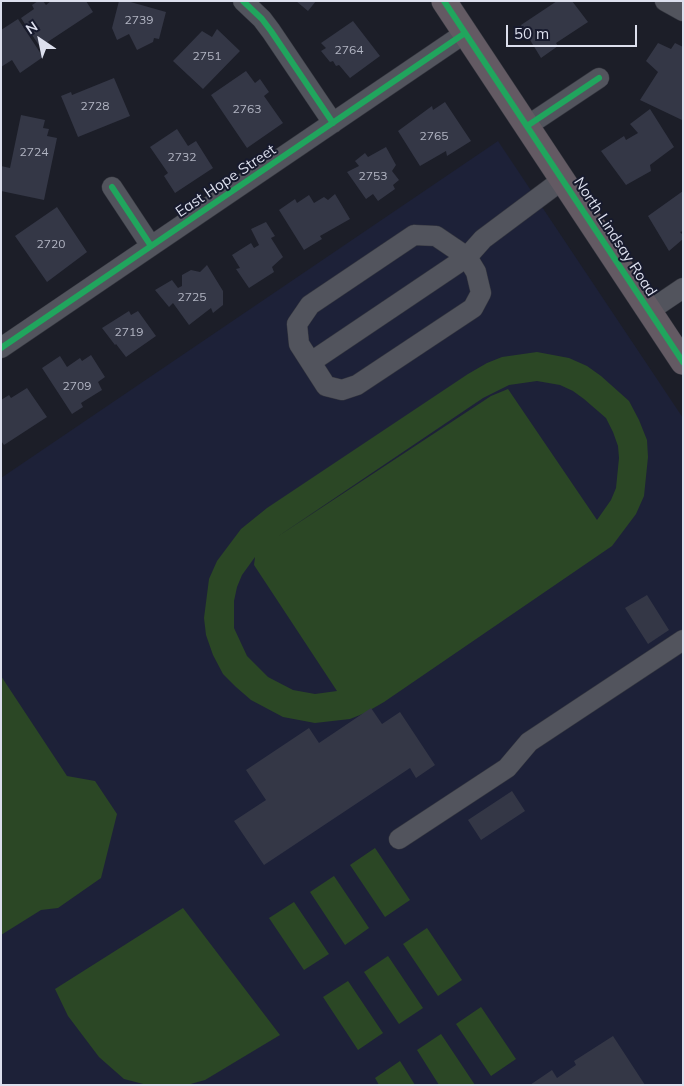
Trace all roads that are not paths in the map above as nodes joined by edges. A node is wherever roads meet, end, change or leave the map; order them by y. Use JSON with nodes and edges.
{"nodes":[{"id":1,"x":243,"y":1,"type":"edge"},
{"id":2,"x":444,"y":1,"type":"edge"},
{"id":3,"x":665,"y":1,"type":"edge"},
{"id":4,"x":683,"y":11,"type":"edge"},
{"id":5,"x":465,"y":33,"type":"junction"},
{"id":6,"x":600,"y":78,"type":"dead end"},
{"id":7,"x":334,"y":123,"type":"junction"},
{"id":8,"x":527,"y":126,"type":"junction"},
{"id":9,"x":562,"y":180,"type":"junction"},
{"id":10,"x":112,"y":187,"type":"dead end"},
{"id":11,"x":151,"y":246,"type":"junction"},
{"id":12,"x":467,"y":257,"type":"junction"},
{"id":13,"x":683,"y":288,"type":"edge"},
{"id":14,"x":649,"y":310,"type":"junction"},
{"id":15,"x":1,"y":348,"type":"edge"},
{"id":16,"x":310,"y":362,"type":"junction"},
{"id":17,"x":683,"y":362,"type":"edge"},
{"id":18,"x":683,"y":640,"type":"edge"},
{"id":19,"x":399,"y":839,"type":"dead end"}],
"edges":[{"from":1,"to":7,"type":"street"},
{"from":2,"to":5,"type":"main road","name":"North Lindsay Road"},
{"from":3,"to":4,"type":"street"},
{"from":5,"to":7,"type":"street","name":"East Hope Street"},
{"from":5,"to":8,"type":"main road","name":"North Lindsay Road"},
{"from":6,"to":8,"type":"street"},
{"from":7,"to":11,"type":"street","name":"East Hope Street"},
{"from":8,"to":9,"type":"main road","name":"North Lindsay Road"},
{"from":9,"to":12,"type":"street"},
{"from":9,"to":14,"type":"main road","name":"North Lindsay Road"},
{"from":10,"to":11,"type":"street"},
{"from":11,"to":15,"type":"street","name":"East Hope Street"},
{"from":12,"to":16,"type":"street"},
{"from":12,"to":16,"type":"street"},
{"from":12,"to":16,"type":"street"},
{"from":13,"to":14,"type":"street"},
{"from":14,"to":17,"type":"main road","name":"North Lindsay Road"},
{"from":18,"to":19,"type":"street"}]}
